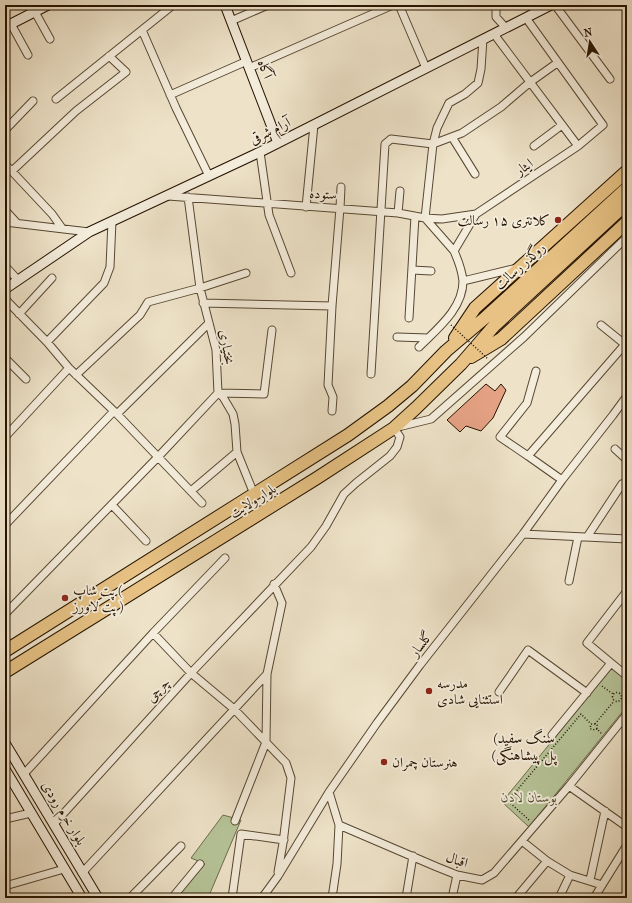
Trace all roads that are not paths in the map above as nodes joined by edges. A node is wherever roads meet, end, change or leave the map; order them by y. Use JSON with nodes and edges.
{"nodes":[{"id":1,"x":48,"y":5,"type":"edge"},
{"id":2,"x":173,"y":5,"type":"edge"},
{"id":3,"x":225,"y":5,"type":"edge"},
{"id":4,"x":268,"y":5,"type":"edge"},
{"id":5,"x":393,"y":5,"type":"edge"},
{"id":6,"x":399,"y":5,"type":"edge"},
{"id":7,"x":496,"y":5,"type":"edge"},
{"id":8,"x":551,"y":5,"type":"edge"},
{"id":9,"x":554,"y":5,"type":"edge"},
{"id":10,"x":35,"y":12,"type":"junction"},
{"id":11,"x":526,"y":18,"type":"junction"},
{"id":12,"x":231,"y":21,"type":"junction"},
{"id":13,"x":8,"y":26,"type":"edge"},
{"id":14,"x":506,"y":28,"type":"junction"},
{"id":15,"x":142,"y":30,"type":"junction"},
{"id":16,"x":494,"y":34,"type":"junction"},
{"id":17,"x":50,"y":39,"type":"dead end"},
{"id":18,"x":483,"y":39,"type":"junction"},
{"id":19,"x":28,"y":55,"type":"dead end"},
{"id":20,"x":109,"y":56,"type":"junction"},
{"id":21,"x":557,"y":63,"type":"junction"},
{"id":22,"x":248,"y":64,"type":"junction"},
{"id":23,"x":426,"y":68,"type":"junction"},
{"id":24,"x":610,"y":79,"type":"dead end"},
{"id":25,"x":529,"y":83,"type":"junction"},
{"id":26,"x":170,"y":95,"type":"junction"},
{"id":27,"x":56,"y":98,"type":"dead end"},
{"id":28,"x":33,"y":101,"type":"dead end"},
{"id":29,"x":314,"y":125,"type":"junction"},
{"id":30,"x":562,"y":125,"type":"junction"},
{"id":31,"x":5,"y":130,"type":"edge"},
{"id":32,"x":452,"y":137,"type":"junction"},
{"id":33,"x":278,"y":143,"type":"junction"},
{"id":34,"x":433,"y":144,"type":"junction"},
{"id":35,"x":534,"y":146,"type":"dead end"},
{"id":36,"x":578,"y":146,"type":"junction"},
{"id":37,"x":260,"y":152,"type":"junction"},
{"id":38,"x":5,"y":164,"type":"edge"},
{"id":39,"x":627,"y":171,"type":"edge"},
{"id":40,"x":12,"y":172,"type":"junction"},
{"id":41,"x":476,"y":174,"type":"dead end"},
{"id":42,"x":209,"y":176,"type":"junction"},
{"id":43,"x":341,"y":187,"type":"dead end"},
{"id":44,"x":627,"y":188,"type":"edge"},
{"id":45,"x":400,"y":191,"type":"dead end"},
{"id":46,"x":168,"y":196,"type":"junction"},
{"id":47,"x":188,"y":197,"type":"junction"},
{"id":48,"x":627,"y":203,"type":"edge"},
{"id":49,"x":267,"y":204,"type":"junction"},
{"id":50,"x":306,"y":207,"type":"junction"},
{"id":51,"x":340,"y":208,"type":"junction"},
{"id":52,"x":5,"y":210,"type":"edge"},
{"id":53,"x":381,"y":211,"type":"junction"},
{"id":54,"x":398,"y":213,"type":"junction"},
{"id":55,"x":476,"y":214,"type":"junction"},
{"id":56,"x":415,"y":216,"type":"junction"},
{"id":57,"x":425,"y":218,"type":"junction"},
{"id":58,"x":112,"y":221,"type":"junction"},
{"id":59,"x":5,"y":222,"type":"edge"},
{"id":60,"x":627,"y":222,"type":"edge"},
{"id":61,"x":17,"y":223,"type":"junction"},
{"id":62,"x":62,"y":228,"type":"junction"},
{"id":63,"x":89,"y":232,"type":"junction"},
{"id":64,"x":627,"y":237,"type":"edge"},
{"id":65,"x":454,"y":251,"type":"junction"},
{"id":66,"x":5,"y":266,"type":"edge"},
{"id":67,"x":521,"y":267,"type":"junction"},
{"id":68,"x":412,"y":270,"type":"junction"},
{"id":69,"x":431,"y":271,"type":"dead end"},
{"id":70,"x":246,"y":273,"type":"dead end"},
{"id":71,"x":291,"y":273,"type":"dead end"},
{"id":72,"x":52,"y":278,"type":"dead end"},
{"id":73,"x":18,"y":280,"type":"junction"},
{"id":74,"x":462,"y":281,"type":"junction"},
{"id":75,"x":200,"y":288,"type":"junction"},
{"id":76,"x":5,"y":289,"type":"edge"},
{"id":77,"x":5,"y":299,"type":"edge"},
{"id":78,"x":203,"y":303,"type":"junction"},
{"id":79,"x":332,"y":306,"type":"junction"},
{"id":80,"x":19,"y":314,"type":"junction"},
{"id":81,"x":409,"y":318,"type":"dead end"},
{"id":82,"x":490,"y":322,"type":"junction"},
{"id":83,"x":210,"y":323,"type":"junction"},
{"id":84,"x":602,"y":326,"type":"dead end"},
{"id":85,"x":272,"y":330,"type":"dead end"},
{"id":86,"x":397,"y":337,"type":"dead end"},
{"id":87,"x":428,"y":338,"type":"junction"},
{"id":88,"x":46,"y":342,"type":"junction"},
{"id":89,"x":626,"y":344,"type":"edge"},
{"id":90,"x":419,"y":347,"type":"dead end"},
{"id":91,"x":446,"y":351,"type":"junction"},
{"id":92,"x":5,"y":358,"type":"edge"},
{"id":93,"x":460,"y":364,"type":"junction"},
{"id":94,"x":69,"y":368,"type":"junction"},
{"id":95,"x":536,"y":371,"type":"dead end"},
{"id":96,"x":371,"y":374,"type":"dead end"},
{"id":97,"x":76,"y":375,"type":"junction"},
{"id":98,"x":26,"y":378,"type":"dead end"},
{"id":99,"x":218,"y":393,"type":"junction"},
{"id":100,"x":627,"y":396,"type":"edge"},
{"id":101,"x":332,"y":410,"type":"dead end"},
{"id":102,"x":115,"y":413,"type":"junction"},
{"id":103,"x":394,"y":428,"type":"junction"},
{"id":104,"x":5,"y":437,"type":"edge"},
{"id":105,"x":615,"y":449,"type":"dead end"},
{"id":106,"x":237,"y":452,"type":"junction"},
{"id":107,"x":528,"y":456,"type":"junction"},
{"id":108,"x":158,"y":457,"type":"junction"},
{"id":109,"x":627,"y":460,"type":"edge"},
{"id":110,"x":562,"y":480,"type":"junction"},
{"id":111,"x":627,"y":487,"type":"edge"},
{"id":112,"x":191,"y":491,"type":"junction"},
{"id":113,"x":254,"y":494,"type":"junction"},
{"id":114,"x":202,"y":503,"type":"dead end"},
{"id":115,"x":112,"y":505,"type":"junction"},
{"id":116,"x":5,"y":525,"type":"edge"},
{"id":117,"x":523,"y":534,"type":"junction"},
{"id":118,"x":578,"y":537,"type":"junction"},
{"id":119,"x":587,"y":538,"type":"junction"},
{"id":120,"x":627,"y":538,"type":"edge"},
{"id":121,"x":146,"y":541,"type":"dead end"},
{"id":122,"x":225,"y":558,"type":"dead end"},
{"id":123,"x":569,"y":581,"type":"dead end"},
{"id":124,"x":274,"y":584,"type":"junction"},
{"id":125,"x":627,"y":591,"type":"edge"},
{"id":126,"x":5,"y":614,"type":"edge"},
{"id":127,"x":153,"y":633,"type":"junction"},
{"id":128,"x":5,"y":651,"type":"edge"},
{"id":129,"x":611,"y":664,"type":"junction"},
{"id":130,"x":5,"y":672,"type":"edge"},
{"id":131,"x":191,"y":673,"type":"junction"},
{"id":132,"x":267,"y":674,"type":"junction"},
{"id":133,"x":627,"y":676,"type":"edge"},
{"id":134,"x":499,"y":692,"type":"dead end"},
{"id":135,"x":587,"y":693,"type":"junction"},
{"id":136,"x":234,"y":709,"type":"junction"},
{"id":137,"x":627,"y":714,"type":"edge"},
{"id":138,"x":552,"y":735,"type":"dead end"},
{"id":139,"x":266,"y":742,"type":"junction"},
{"id":140,"x":5,"y":743,"type":"edge"},
{"id":141,"x":5,"y":769,"type":"edge"},
{"id":142,"x":24,"y":774,"type":"junction"},
{"id":143,"x":569,"y":786,"type":"junction"},
{"id":144,"x":329,"y":792,"type":"junction"},
{"id":145,"x":605,"y":811,"type":"junction"},
{"id":146,"x":31,"y":813,"type":"junction"},
{"id":147,"x":5,"y":819,"type":"edge"},
{"id":148,"x":235,"y":821,"type":"dead end"},
{"id":149,"x":54,"y":824,"type":"junction"},
{"id":150,"x":339,"y":825,"type":"junction"},
{"id":151,"x":627,"y":827,"type":"edge"},
{"id":152,"x":284,"y":840,"type":"junction"},
{"id":153,"x":522,"y":841,"type":"junction"},
{"id":154,"x":627,"y":845,"type":"edge"},
{"id":155,"x":181,"y":846,"type":"dead end"},
{"id":156,"x":413,"y":856,"type":"junction"},
{"id":157,"x":547,"y":861,"type":"junction"},
{"id":158,"x":200,"y":864,"type":"dead end"},
{"id":159,"x":64,"y":869,"type":"junction"},
{"id":160,"x":82,"y":872,"type":"junction"},
{"id":161,"x":456,"y":875,"type":"junction"},
{"id":162,"x":570,"y":875,"type":"junction"},
{"id":163,"x":278,"y":876,"type":"junction"},
{"id":164,"x":590,"y":880,"type":"junction"},
{"id":165,"x":602,"y":885,"type":"junction"},
{"id":166,"x":5,"y":886,"type":"edge"},
{"id":167,"x":82,"y":898,"type":"edge"},
{"id":168,"x":98,"y":898,"type":"edge"},
{"id":169,"x":130,"y":898,"type":"edge"},
{"id":170,"x":172,"y":898,"type":"edge"},
{"id":171,"x":232,"y":898,"type":"edge"},
{"id":172,"x":262,"y":898,"type":"edge"},
{"id":173,"x":332,"y":898,"type":"edge"},
{"id":174,"x":406,"y":898,"type":"edge"},
{"id":175,"x":452,"y":898,"type":"edge"},
{"id":176,"x":516,"y":898,"type":"edge"},
{"id":177,"x":559,"y":898,"type":"edge"},
{"id":178,"x":594,"y":898,"type":"edge"}],
"edges":[{"from":1,"to":10,"type":"street"},
{"from":2,"to":15,"type":"street"},
{"from":3,"to":12,"type":"street","name":"آگاه"},
{"from":4,"to":12,"type":"street"},
{"from":5,"to":22,"type":"street"},
{"from":6,"to":23,"type":"street"},
{"from":7,"to":14,"type":"street"},
{"from":8,"to":11,"type":"street","name":"آرام شرقی"},
{"from":9,"to":24,"type":"street"},
{"from":10,"to":13,"type":"street"},
{"from":10,"to":17,"type":"street"},
{"from":11,"to":14,"type":"street","name":"آرام شرقی"},
{"from":11,"to":21,"type":"street","name":"ایثار"},
{"from":12,"to":22,"type":"street","name":"آگاه"},
{"from":13,"to":19,"type":"street"},
{"from":14,"to":16,"type":"street","name":"آرام شرقی"},
{"from":15,"to":20,"type":"street"},
{"from":15,"to":26,"type":"street"},
{"from":16,"to":18,"type":"street","name":"آرام شرقی"},
{"from":16,"to":25,"type":"street"},
{"from":18,"to":23,"type":"street","name":"آرام شرقی"},
{"from":18,"to":34,"type":"street"},
{"from":20,"to":27,"type":"street"},
{"from":20,"to":40,"type":"street"},
{"from":21,"to":25,"type":"street"},
{"from":21,"to":36,"type":"street","name":"ایثار"},
{"from":22,"to":26,"type":"street"},
{"from":22,"to":33,"type":"street","name":"آگاه"},
{"from":23,"to":29,"type":"street","name":"آرام شرقی"},
{"from":25,"to":30,"type":"street"},
{"from":25,"to":32,"type":"street"},
{"from":26,"to":42,"type":"street"},
{"from":28,"to":31,"type":"street"},
{"from":29,"to":33,"type":"street","name":"آرام شرقی"},
{"from":29,"to":50,"type":"street"},
{"from":30,"to":35,"type":"street"},
{"from":30,"to":36,"type":"street"},
{"from":32,"to":34,"type":"street"},
{"from":32,"to":41,"type":"street"},
{"from":33,"to":37,"type":"street","name":"آرام شرقی"},
{"from":34,"to":53,"type":"street"},
{"from":34,"to":57,"type":"street"},
{"from":36,"to":55,"type":"street","name":"ایثار"},
{"from":37,"to":42,"type":"street","name":"آرام شرقی"},
{"from":37,"to":49,"type":"street"},
{"from":38,"to":40,"type":"street"},
{"from":39,"to":67,"type":"highway"},
{"from":40,"to":62,"type":"street"},
{"from":42,"to":46,"type":"street","name":"آرام شرقی"},
{"from":43,"to":51,"type":"street"},
{"from":44,"to":82,"type":"highway","name":"روگذر رسالت"},
{"from":45,"to":54,"type":"street"},
{"from":46,"to":47,"type":"street","name":"ستوده"},
{"from":46,"to":58,"type":"street","name":"آرام شرقی"},
{"from":47,"to":49,"type":"street","name":"ستوده"},
{"from":47,"to":75,"type":"street","name":"بختیاری"},
{"from":48,"to":82,"type":"highway","name":"روگذر رسالت"},
{"from":49,"to":50,"type":"street","name":"ستوده"},
{"from":49,"to":71,"type":"street"},
{"from":50,"to":51,"type":"street","name":"ستوده"},
{"from":51,"to":53,"type":"street","name":"ستوده"},
{"from":51,"to":79,"type":"street"},
{"from":52,"to":61,"type":"street"},
{"from":53,"to":54,"type":"street","name":"ستوده"},
{"from":53,"to":96,"type":"street"},
{"from":54,"to":56,"type":"street","name":"ستوده"},
{"from":55,"to":57,"type":"street","name":"ستوده"},
{"from":55,"to":65,"type":"street","name":"ایثار"},
{"from":56,"to":57,"type":"street","name":"ستوده"},
{"from":56,"to":68,"type":"street"},
{"from":57,"to":65,"type":"street"},
{"from":58,"to":63,"type":"street","name":"آرام شرقی"},
{"from":58,"to":88,"type":"street"},
{"from":59,"to":61,"type":"street"},
{"from":60,"to":93,"type":"highway"},
{"from":61,"to":62,"type":"street"},
{"from":62,"to":63,"type":"street"},
{"from":63,"to":73,"type":"street","name":"آرام شرقی"},
{"from":64,"to":103,"type":"street"},
{"from":65,"to":74,"type":"street"},
{"from":66,"to":73,"type":"street"},
{"from":67,"to":74,"type":"street"},
{"from":67,"to":91,"type":"highway"},
{"from":68,"to":69,"type":"street"},
{"from":68,"to":81,"type":"street"},
{"from":70,"to":75,"type":"street"},
{"from":72,"to":80,"type":"street"},
{"from":73,"to":76,"type":"street","name":"آرام شرقی"},
{"from":74,"to":87,"type":"street"},
{"from":75,"to":78,"type":"street","name":"بختیاری"},
{"from":75,"to":97,"type":"street"},
{"from":77,"to":80,"type":"street"},
{"from":78,"to":79,"type":"street"},
{"from":78,"to":83,"type":"street","name":"بختیاری"},
{"from":79,"to":101,"type":"street"},
{"from":80,"to":88,"type":"street"},
{"from":82,"to":91,"type":"highway","name":"بلوار ولایت"},
{"from":82,"to":93,"type":"highway","name":"بلوار ولایت"},
{"from":83,"to":99,"type":"street","name":"بختیاری"},
{"from":83,"to":102,"type":"street"},
{"from":84,"to":89,"type":"street"},
{"from":85,"to":99,"type":"street"},
{"from":86,"to":87,"type":"street"},
{"from":87,"to":90,"type":"street"},
{"from":88,"to":94,"type":"street"},
{"from":89,"to":107,"type":"street"},
{"from":91,"to":113,"type":"highway","name":"بلوار ولایت"},
{"from":92,"to":98,"type":"street"},
{"from":93,"to":103,"type":"highway","name":"بلوار ولایت"},
{"from":94,"to":97,"type":"street"},
{"from":94,"to":104,"type":"street"},
{"from":95,"to":107,"type":"street"},
{"from":97,"to":102,"type":"street"},
{"from":99,"to":106,"type":"street"},
{"from":99,"to":108,"type":"street"},
{"from":100,"to":110,"type":"street","name":"گلسار"},
{"from":102,"to":108,"type":"street"},
{"from":102,"to":116,"type":"street"},
{"from":103,"to":124,"type":"street","name":"چرچی"},
{"from":103,"to":130,"type":"highway","name":"بلوار ولایت"},
{"from":105,"to":109,"type":"street"},
{"from":106,"to":112,"type":"street"},
{"from":106,"to":113,"type":"street"},
{"from":107,"to":110,"type":"street"},
{"from":108,"to":112,"type":"street"},
{"from":108,"to":115,"type":"street"},
{"from":110,"to":117,"type":"street","name":"گلسار"},
{"from":111,"to":119,"type":"street"},
{"from":112,"to":114,"type":"street"},
{"from":113,"to":128,"type":"highway","name":"بلوار ولایت"},
{"from":115,"to":121,"type":"street"},
{"from":115,"to":126,"type":"street"},
{"from":117,"to":118,"type":"street"},
{"from":117,"to":144,"type":"street","name":"گلسار"},
{"from":118,"to":119,"type":"street"},
{"from":118,"to":123,"type":"street"},
{"from":119,"to":120,"type":"street"},
{"from":122,"to":127,"type":"street"},
{"from":124,"to":131,"type":"street","name":"چرچی"},
{"from":124,"to":132,"type":"street"},
{"from":125,"to":129,"type":"street"},
{"from":127,"to":131,"type":"street"},
{"from":127,"to":142,"type":"street"},
{"from":129,"to":133,"type":"street"},
{"from":129,"to":135,"type":"street"},
{"from":131,"to":136,"type":"street"},
{"from":131,"to":149,"type":"street","name":"چرچی"},
{"from":132,"to":136,"type":"street"},
{"from":132,"to":139,"type":"street"},
{"from":134,"to":135,"type":"street"},
{"from":135,"to":138,"type":"street"},
{"from":136,"to":139,"type":"street"},
{"from":136,"to":160,"type":"street"},
{"from":137,"to":143,"type":"street","name":"اقبال"},
{"from":139,"to":148,"type":"street"},
{"from":139,"to":152,"type":"street"},
{"from":140,"to":142,"type":"street","name":"بلوار خرم رودی"},
{"from":141,"to":146,"type":"street","name":"بلوار خرم رودی"},
{"from":142,"to":149,"type":"street","name":"بلوار خرم رودی"},
{"from":143,"to":145,"type":"street"},
{"from":143,"to":153,"type":"street","name":"اقبال"},
{"from":144,"to":150,"type":"street"},
{"from":144,"to":163,"type":"street","name":"گلسار"},
{"from":145,"to":151,"type":"street"},
{"from":145,"to":164,"type":"street"},
{"from":146,"to":147,"type":"street"},
{"from":146,"to":159,"type":"street","name":"بلوار خرم رودی"},
{"from":149,"to":160,"type":"street","name":"بلوار خرم رودی"},
{"from":150,"to":156,"type":"street","name":"اقبال"},
{"from":150,"to":173,"type":"street"},
{"from":152,"to":163,"type":"street"},
{"from":152,"to":171,"type":"street"},
{"from":153,"to":157,"type":"street"},
{"from":153,"to":161,"type":"street","name":"اقبال"},
{"from":154,"to":165,"type":"street"},
{"from":155,"to":169,"type":"street"},
{"from":156,"to":161,"type":"street","name":"اقبال"},
{"from":156,"to":174,"type":"street"},
{"from":157,"to":162,"type":"street"},
{"from":157,"to":176,"type":"street"},
{"from":158,"to":170,"type":"street"},
{"from":159,"to":166,"type":"street"},
{"from":159,"to":167,"type":"street","name":"بلوار خرم رودی"},
{"from":160,"to":168,"type":"street","name":"بلوار خرم رودی"},
{"from":161,"to":175,"type":"street"},
{"from":162,"to":164,"type":"street"},
{"from":162,"to":177,"type":"street"},
{"from":163,"to":172,"type":"street","name":"گلسار"},
{"from":164,"to":165,"type":"street"},
{"from":165,"to":178,"type":"street"}]}
